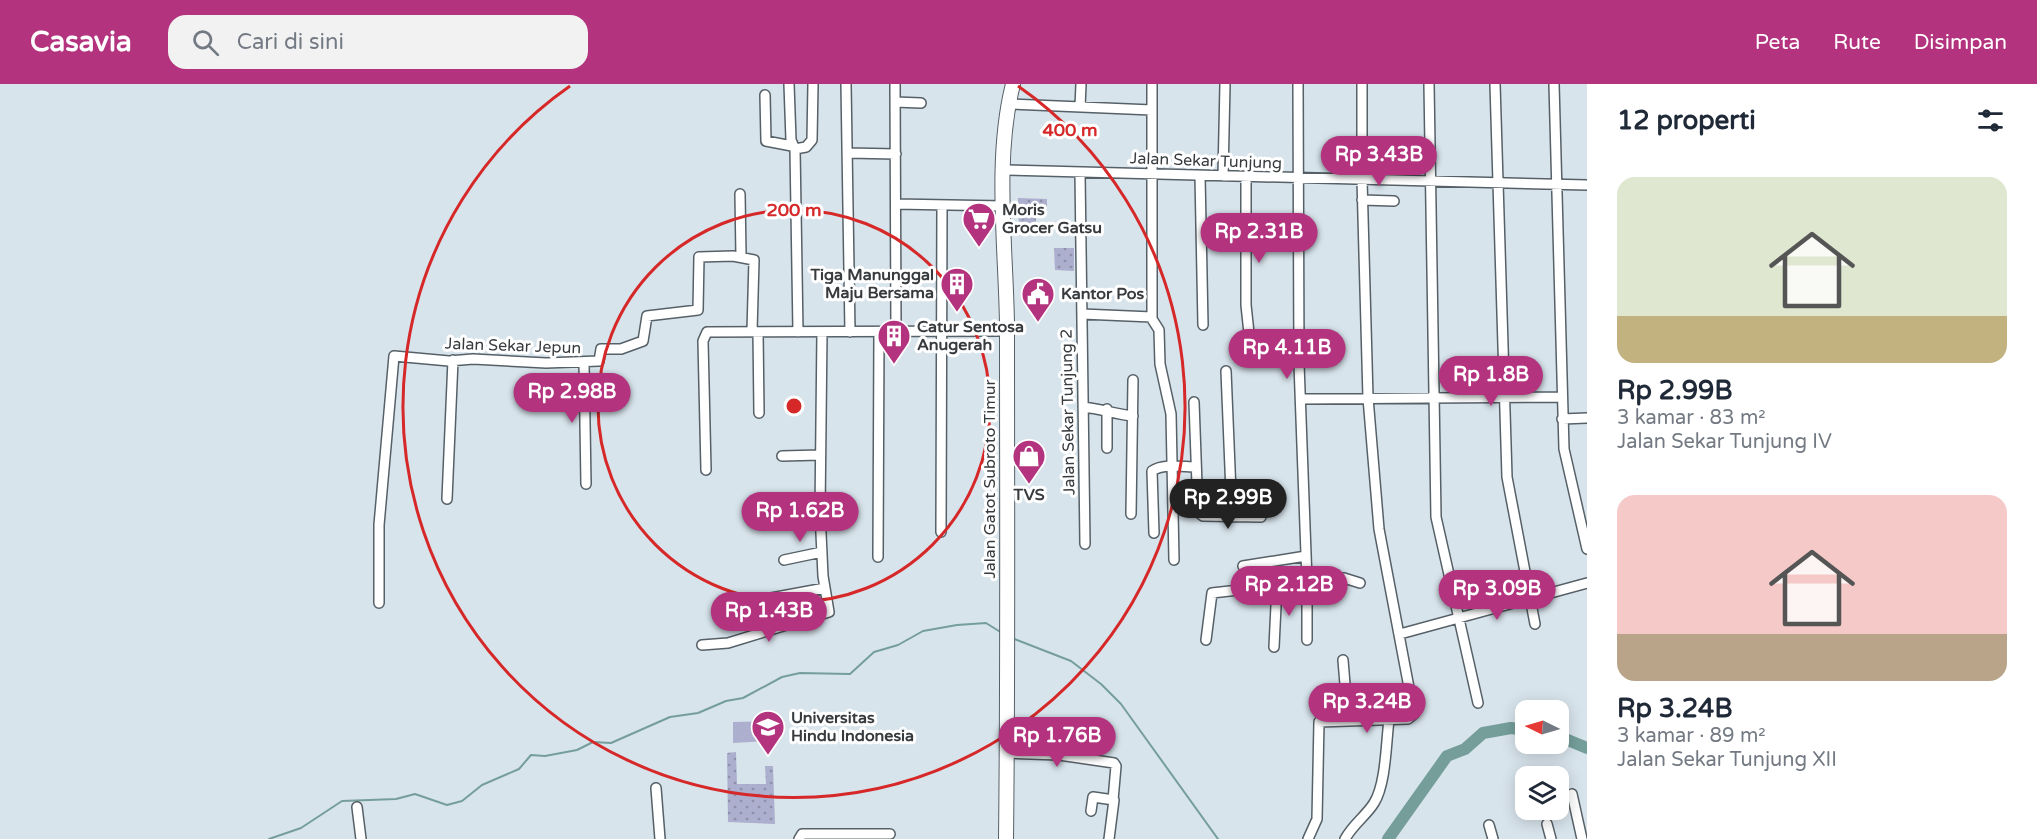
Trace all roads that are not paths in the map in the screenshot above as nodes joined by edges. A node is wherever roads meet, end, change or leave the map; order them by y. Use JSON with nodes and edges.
{"nodes":[{"id":1,"x":789,"y":84,"type":"edge"},
{"id":2,"x":813,"y":84,"type":"edge"},
{"id":3,"x":846,"y":84,"type":"edge"},
{"id":4,"x":895,"y":84,"type":"edge"},
{"id":5,"x":1013,"y":84,"type":"edge"},
{"id":6,"x":1082,"y":84,"type":"edge"},
{"id":7,"x":1152,"y":84,"type":"edge"},
{"id":8,"x":1225,"y":84,"type":"edge"},
{"id":9,"x":1298,"y":84,"type":"edge"},
{"id":10,"x":1362,"y":84,"type":"edge"},
{"id":11,"x":1429,"y":84,"type":"edge"},
{"id":12,"x":1495,"y":84,"type":"edge"},
{"id":13,"x":1554,"y":84,"type":"edge"},
{"id":14,"x":765,"y":95,"type":"dead end"},
{"id":15,"x":895,"y":102,"type":"junction"},
{"id":16,"x":921,"y":103,"type":"dead end"},
{"id":17,"x":1010,"y":104,"type":"junction"},
{"id":18,"x":1080,"y":107,"type":"junction"},
{"id":19,"x":1152,"y":110,"type":"junction"},
{"id":20,"x":793,"y":147,"type":"junction"},
{"id":21,"x":848,"y":153,"type":"junction"},
{"id":22,"x":896,"y":153,"type":"junction"},
{"id":23,"x":1004,"y":170,"type":"junction"},
{"id":24,"x":1080,"y":173,"type":"junction"},
{"id":25,"x":1151,"y":174,"type":"junction"},
{"id":26,"x":1200,"y":176,"type":"junction"},
{"id":27,"x":1223,"y":176,"type":"junction"},
{"id":28,"x":1246,"y":177,"type":"junction"},
{"id":29,"x":1297,"y":178,"type":"junction"},
{"id":30,"x":1362,"y":180,"type":"junction"},
{"id":31,"x":1430,"y":181,"type":"junction"},
{"id":32,"x":1498,"y":184,"type":"junction"},
{"id":33,"x":1587,"y":185,"type":"edge"},
{"id":34,"x":1557,"y":186,"type":"junction"},
{"id":35,"x":740,"y":195,"type":"dead end"},
{"id":36,"x":1362,"y":200,"type":"junction"},
{"id":37,"x":1394,"y":201,"type":"dead end"},
{"id":38,"x":896,"y":204,"type":"junction"},
{"id":39,"x":942,"y":205,"type":"junction"},
{"id":40,"x":1004,"y":206,"type":"junction"},
{"id":41,"x":741,"y":256,"type":"junction"},
{"id":42,"x":1082,"y":314,"type":"junction"},
{"id":43,"x":1152,"y":317,"type":"junction"},
{"id":44,"x":1203,"y":325,"type":"dead end"},
{"id":45,"x":1007,"y":331,"type":"junction"},
{"id":46,"x":755,"y":332,"type":"junction"},
{"id":47,"x":798,"y":332,"type":"junction"},
{"id":48,"x":822,"y":332,"type":"junction"},
{"id":49,"x":850,"y":332,"type":"junction"},
{"id":50,"x":879,"y":332,"type":"junction"},
{"id":51,"x":896,"y":332,"type":"junction"},
{"id":52,"x":941,"y":332,"type":"junction"},
{"id":53,"x":1251,"y":352,"type":"dead end"},
{"id":54,"x":453,"y":360,"type":"junction"},
{"id":55,"x":584,"y":363,"type":"junction"},
{"id":56,"x":1226,"y":371,"type":"dead end"},
{"id":57,"x":1133,"y":380,"type":"dead end"},
{"id":58,"x":1562,"y":397,"type":"junction"},
{"id":59,"x":1368,"y":398,"type":"junction"},
{"id":60,"x":1433,"y":398,"type":"junction"},
{"id":61,"x":1504,"y":398,"type":"junction"},
{"id":62,"x":1301,"y":399,"type":"junction"},
{"id":63,"x":1194,"y":402,"type":"dead end"},
{"id":64,"x":1083,"y":407,"type":"junction"},
{"id":65,"x":1107,"y":409,"type":"junction"},
{"id":66,"x":759,"y":413,"type":"dead end"},
{"id":67,"x":1133,"y":416,"type":"junction"},
{"id":68,"x":1587,"y":418,"type":"edge"},
{"id":69,"x":1562,"y":419,"type":"junction"},
{"id":70,"x":1107,"y":448,"type":"dead end"},
{"id":71,"x":820,"y":455,"type":"junction"},
{"id":72,"x":782,"y":456,"type":"dead end"},
{"id":73,"x":1173,"y":466,"type":"junction"},
{"id":74,"x":1196,"y":467,"type":"junction"},
{"id":75,"x":706,"y":470,"type":"dead end"},
{"id":76,"x":586,"y":484,"type":"dead end"},
{"id":77,"x":447,"y":500,"type":"dead end"},
{"id":78,"x":1131,"y":514,"type":"dead end"},
{"id":79,"x":1232,"y":517,"type":"junction"},
{"id":80,"x":1261,"y":517,"type":"dead end"},
{"id":81,"x":941,"y":532,"type":"dead end"},
{"id":82,"x":1154,"y":533,"type":"dead end"},
{"id":83,"x":1085,"y":544,"type":"dead end"},
{"id":84,"x":1587,"y":549,"type":"edge"},
{"id":85,"x":822,"y":552,"type":"junction"},
{"id":86,"x":1306,"y":556,"type":"junction"},
{"id":87,"x":878,"y":557,"type":"dead end"},
{"id":88,"x":784,"y":560,"type":"dead end"},
{"id":89,"x":1174,"y":560,"type":"dead end"},
{"id":90,"x":1243,"y":566,"type":"dead end"},
{"id":91,"x":1307,"y":581,"type":"junction"},
{"id":92,"x":1360,"y":583,"type":"dead end"},
{"id":93,"x":1587,"y":584,"type":"edge"},
{"id":94,"x":1277,"y":585,"type":"junction"},
{"id":95,"x":825,"y":588,"type":"junction"},
{"id":96,"x":1529,"y":598,"type":"junction"},
{"id":97,"x":760,"y":600,"type":"dead end"},
{"id":98,"x":379,"y":603,"type":"dead end"},
{"id":99,"x":1459,"y":618,"type":"junction"},
{"id":100,"x":1535,"y":624,"type":"dead end"},
{"id":101,"x":1400,"y":634,"type":"junction"},
{"id":102,"x":1206,"y":640,"type":"dead end"},
{"id":103,"x":1307,"y":640,"type":"dead end"},
{"id":104,"x":702,"y":645,"type":"dead end"},
{"id":105,"x":1275,"y":647,"type":"dead end"},
{"id":106,"x":1343,"y":660,"type":"dead end"},
{"id":107,"x":1478,"y":703,"type":"dead end"},
{"id":108,"x":1389,"y":720,"type":"junction"},
{"id":109,"x":1348,"y":721,"type":"junction"},
{"id":110,"x":1006,"y":753,"type":"junction"},
{"id":111,"x":656,"y":788,"type":"dead end"},
{"id":112,"x":1572,"y":794,"type":"dead end"},
{"id":113,"x":1113,"y":800,"type":"junction"},
{"id":114,"x":357,"y":807,"type":"dead end"},
{"id":115,"x":1091,"y":811,"type":"dead end"},
{"id":116,"x":1547,"y":824,"type":"dead end"},
{"id":117,"x":1489,"y":825,"type":"dead end"},
{"id":118,"x":890,"y":834,"type":"dead end"},
{"id":119,"x":800,"y":837,"type":"edge"},
{"id":120,"x":361,"y":839,"type":"edge"},
{"id":121,"x":660,"y":839,"type":"edge"},
{"id":122,"x":1006,"y":839,"type":"edge"},
{"id":123,"x":1109,"y":839,"type":"edge"},
{"id":124,"x":1308,"y":839,"type":"edge"},
{"id":125,"x":1345,"y":839,"type":"edge"},
{"id":126,"x":1493,"y":839,"type":"edge"},
{"id":127,"x":1551,"y":839,"type":"edge"},
{"id":128,"x":1582,"y":839,"type":"edge"}],
"edges":[{"from":1,"to":20,"type":"street"},
{"from":2,"to":20,"type":"street"},
{"from":3,"to":21,"type":"street"},
{"from":4,"to":15,"type":"street"},
{"from":5,"to":17,"type":"highway","name":"Jalan Gatot Subroto Timur"},
{"from":6,"to":18,"type":"street"},
{"from":7,"to":19,"type":"street"},
{"from":8,"to":27,"type":"street"},
{"from":9,"to":29,"type":"street"},
{"from":10,"to":30,"type":"street"},
{"from":11,"to":31,"type":"street"},
{"from":12,"to":32,"type":"street"},
{"from":13,"to":34,"type":"street"},
{"from":14,"to":20,"type":"street"},
{"from":15,"to":16,"type":"street"},
{"from":15,"to":22,"type":"street"},
{"from":17,"to":18,"type":"street"},
{"from":17,"to":23,"type":"highway","name":"Jalan Gatot Subroto Timur"},
{"from":18,"to":19,"type":"street"},
{"from":19,"to":25,"type":"street"},
{"from":20,"to":47,"type":"street"},
{"from":21,"to":22,"type":"street"},
{"from":21,"to":49,"type":"street"},
{"from":22,"to":38,"type":"street"},
{"from":23,"to":24,"type":"street","name":"Jalan Sekar Tunjung"},
{"from":23,"to":40,"type":"highway","name":"Jalan Gatot Subroto Timur"},
{"from":24,"to":25,"type":"street","name":"Jalan Sekar Tunjung"},
{"from":24,"to":42,"type":"street","name":"Jalan Sekar Tunjung 2"},
{"from":25,"to":26,"type":"street","name":"Jalan Sekar Tunjung"},
{"from":25,"to":43,"type":"street"},
{"from":26,"to":27,"type":"street","name":"Jalan Sekar Tunjung"},
{"from":26,"to":44,"type":"street"},
{"from":27,"to":28,"type":"street","name":"Jalan Sekar Tunjung"},
{"from":28,"to":29,"type":"street","name":"Jalan Sekar Tunjung"},
{"from":28,"to":53,"type":"street"},
{"from":29,"to":30,"type":"street","name":"Jalan Sekar Tunjung"},
{"from":29,"to":62,"type":"street"},
{"from":30,"to":31,"type":"street","name":"Jalan Sekar Tunjung"},
{"from":30,"to":36,"type":"street"},
{"from":31,"to":32,"type":"street","name":"Jalan Sekar Tunjung"},
{"from":31,"to":60,"type":"street"},
{"from":32,"to":34,"type":"street","name":"Jalan Sekar Tunjung"},
{"from":32,"to":61,"type":"street"},
{"from":33,"to":34,"type":"street","name":"Jalan Sekar Tunjung"},
{"from":34,"to":58,"type":"street"},
{"from":35,"to":41,"type":"street"},
{"from":36,"to":37,"type":"street"},
{"from":36,"to":59,"type":"street"},
{"from":38,"to":39,"type":"street"},
{"from":38,"to":51,"type":"street"},
{"from":39,"to":40,"type":"street"},
{"from":39,"to":52,"type":"street"},
{"from":40,"to":45,"type":"highway","name":"Jalan Gatot Subroto Timur"},
{"from":41,"to":46,"type":"street"},
{"from":41,"to":55,"type":"street","name":"Jalan Sekar Jepun"},
{"from":42,"to":43,"type":"street"},
{"from":42,"to":64,"type":"street","name":"Jalan Sekar Tunjung 2"},
{"from":43,"to":73,"type":"street"},
{"from":45,"to":52,"type":"street"},
{"from":45,"to":110,"type":"highway","name":"Jalan Gatot Subroto Timur"},
{"from":46,"to":47,"type":"street"},
{"from":46,"to":66,"type":"street"},
{"from":46,"to":75,"type":"street"},
{"from":47,"to":48,"type":"street"},
{"from":48,"to":49,"type":"street"},
{"from":48,"to":71,"type":"street"},
{"from":49,"to":50,"type":"street"},
{"from":50,"to":51,"type":"street"},
{"from":50,"to":87,"type":"street"},
{"from":51,"to":52,"type":"street"},
{"from":52,"to":81,"type":"street"},
{"from":54,"to":55,"type":"street","name":"Jalan Sekar Jepun"},
{"from":54,"to":77,"type":"street"},
{"from":54,"to":98,"type":"street","name":"Jalan Sekar Jepun"},
{"from":55,"to":76,"type":"street"},
{"from":56,"to":79,"type":"street"},
{"from":57,"to":67,"type":"street"},
{"from":58,"to":61,"type":"street"},
{"from":58,"to":69,"type":"street"},
{"from":59,"to":60,"type":"street"},
{"from":59,"to":62,"type":"street"},
{"from":59,"to":101,"type":"street"},
{"from":60,"to":61,"type":"street"},
{"from":60,"to":99,"type":"street"},
{"from":61,"to":96,"type":"street"},
{"from":62,"to":86,"type":"street"},
{"from":63,"to":74,"type":"street"},
{"from":64,"to":65,"type":"street"},
{"from":64,"to":83,"type":"street","name":"Jalan Sekar Tunjung 2"},
{"from":65,"to":67,"type":"street"},
{"from":65,"to":70,"type":"street"},
{"from":67,"to":78,"type":"street"},
{"from":68,"to":69,"type":"street"},
{"from":69,"to":84,"type":"street"},
{"from":71,"to":72,"type":"street"},
{"from":71,"to":85,"type":"street"},
{"from":73,"to":74,"type":"street"},
{"from":73,"to":82,"type":"street"},
{"from":73,"to":89,"type":"street"},
{"from":74,"to":79,"type":"street"},
{"from":79,"to":80,"type":"street"},
{"from":85,"to":88,"type":"street"},
{"from":85,"to":95,"type":"street"},
{"from":86,"to":90,"type":"street"},
{"from":86,"to":91,"type":"street"},
{"from":91,"to":92,"type":"street"},
{"from":91,"to":94,"type":"street"},
{"from":91,"to":103,"type":"street"},
{"from":93,"to":96,"type":"street"},
{"from":94,"to":102,"type":"street"},
{"from":94,"to":105,"type":"street"},
{"from":95,"to":97,"type":"street"},
{"from":95,"to":104,"type":"street"},
{"from":96,"to":99,"type":"street"},
{"from":96,"to":100,"type":"street"},
{"from":99,"to":101,"type":"street"},
{"from":99,"to":107,"type":"street"},
{"from":101,"to":108,"type":"street"},
{"from":106,"to":109,"type":"street"},
{"from":108,"to":109,"type":"street"},
{"from":108,"to":125,"type":"street"},
{"from":109,"to":124,"type":"street"},
{"from":110,"to":113,"type":"street"},
{"from":110,"to":122,"type":"highway","name":"Jalan Gatot Subroto Timur"},
{"from":111,"to":121,"type":"street"},
{"from":112,"to":128,"type":"street"},
{"from":113,"to":115,"type":"street"},
{"from":113,"to":123,"type":"street"},
{"from":114,"to":120,"type":"street"},
{"from":116,"to":127,"type":"street"},
{"from":117,"to":126,"type":"street"},
{"from":118,"to":119,"type":"street"}]}
